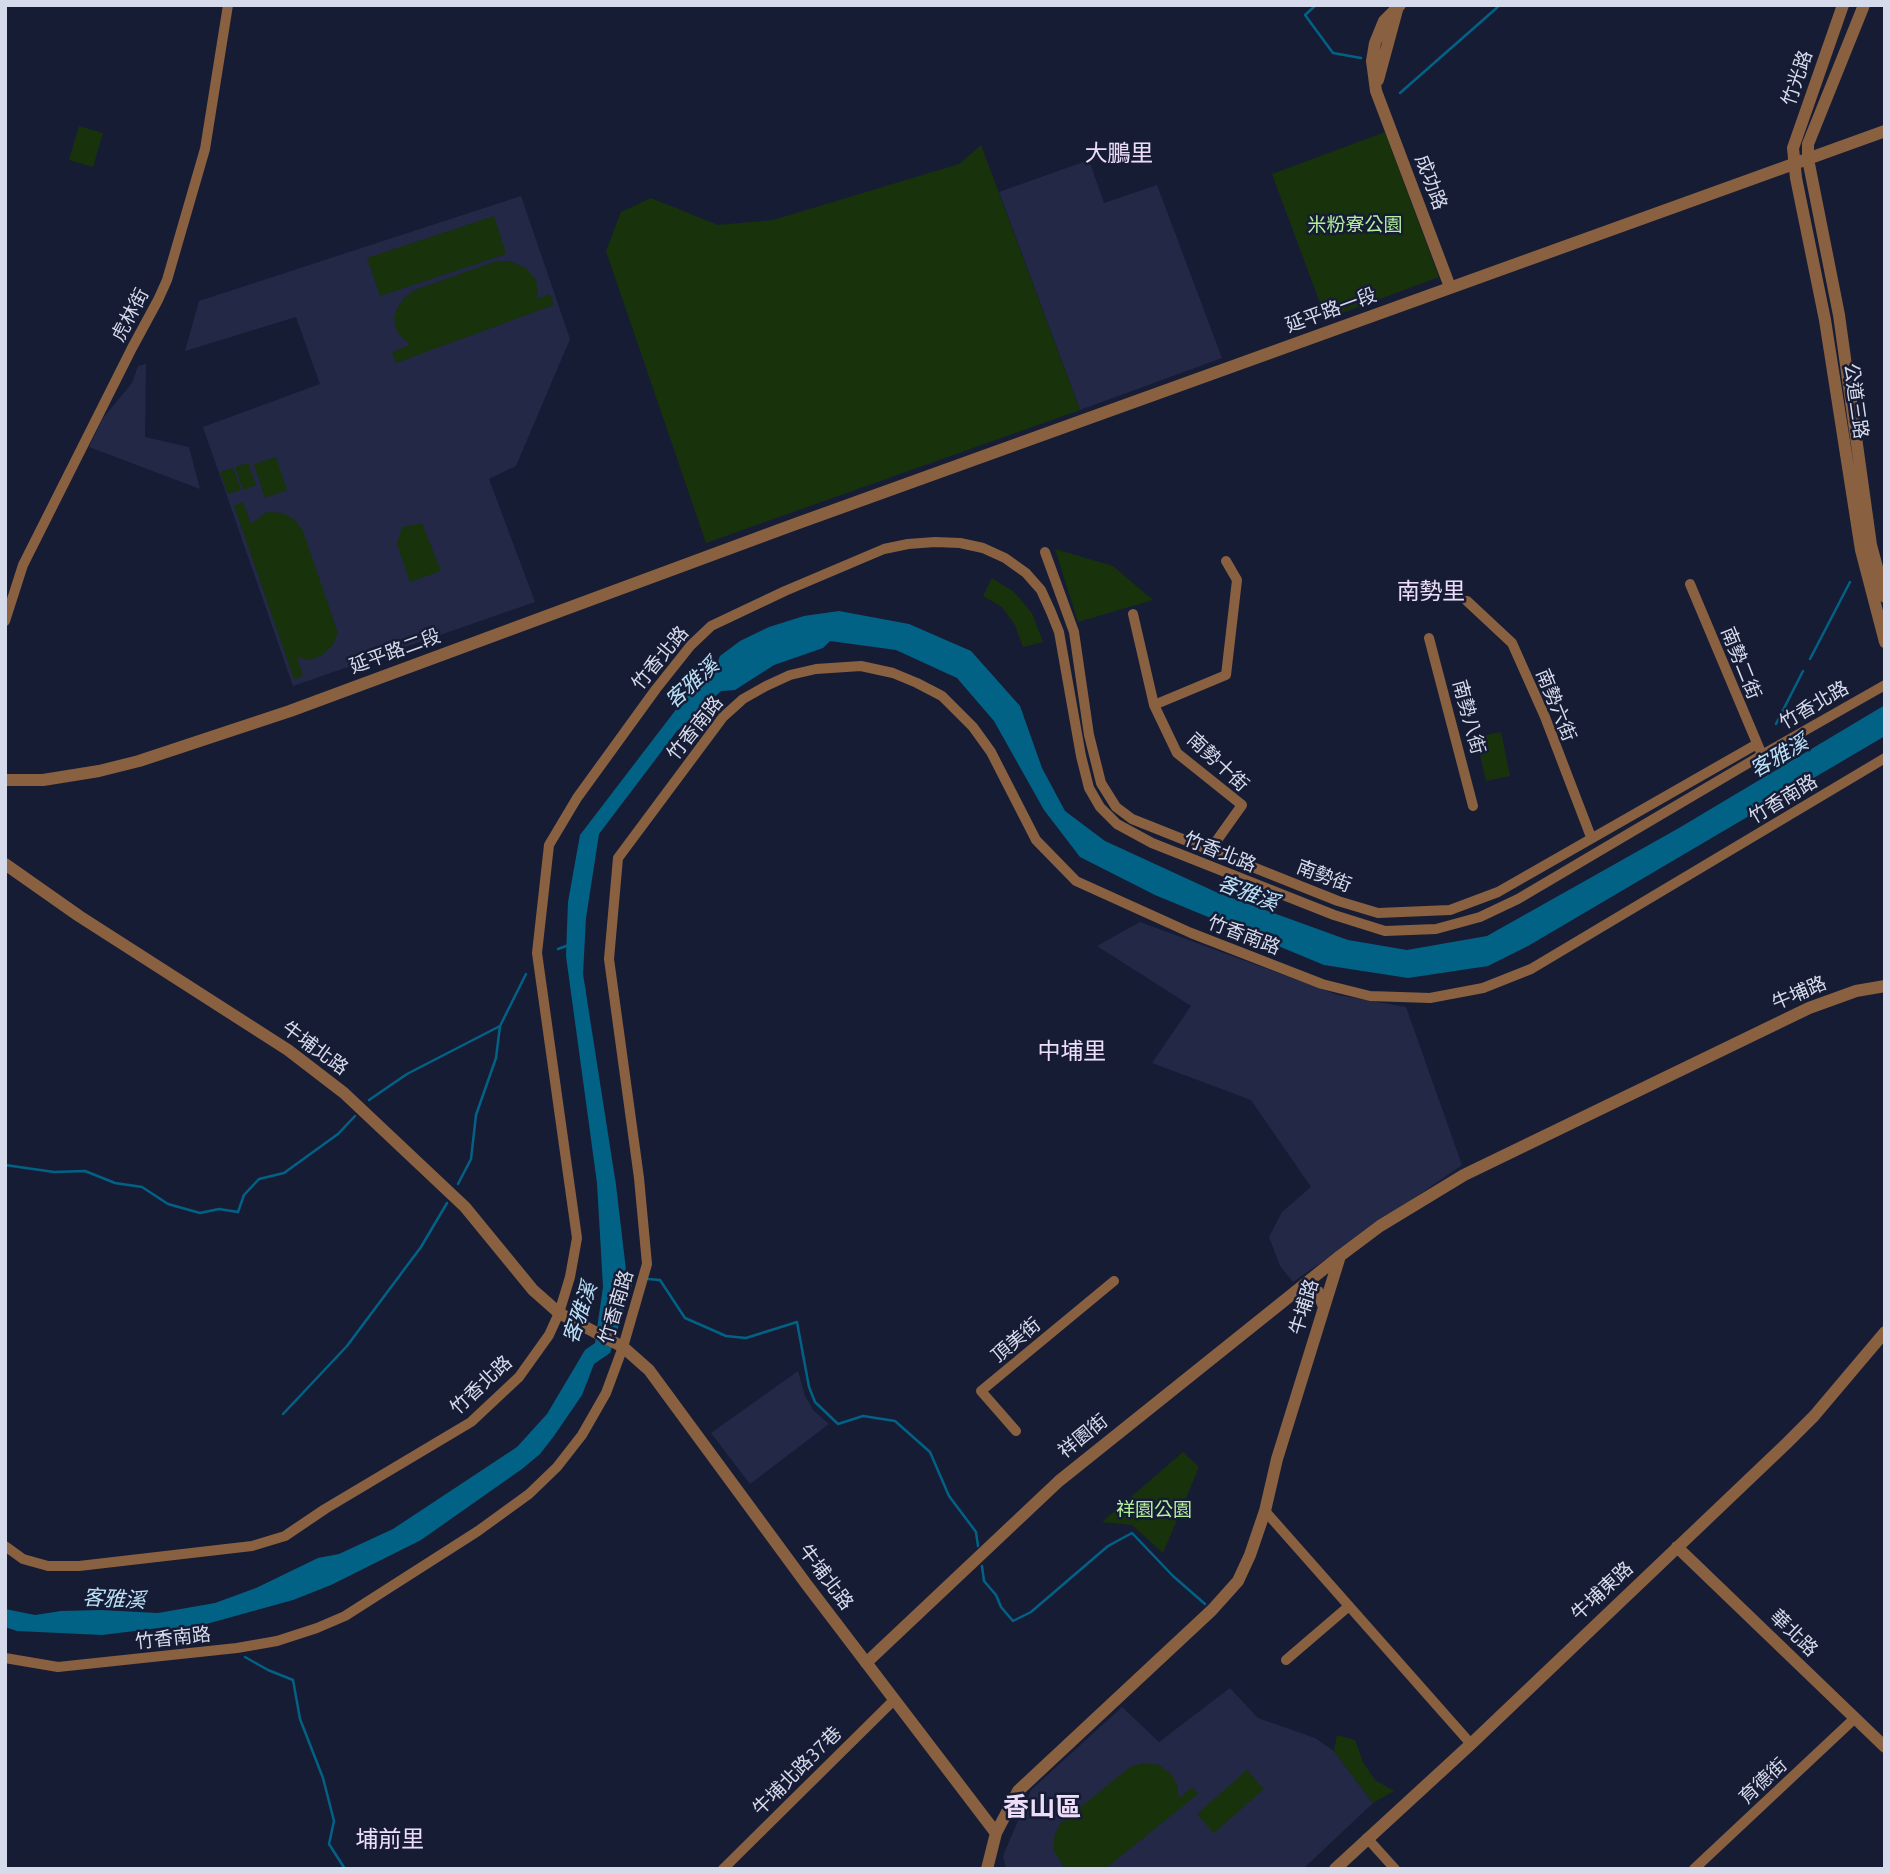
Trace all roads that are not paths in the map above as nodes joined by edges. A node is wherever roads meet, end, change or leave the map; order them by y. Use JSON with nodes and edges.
{"nodes":[{"id":1,"x":228,"y":5,"type":"edge"},
{"id":2,"x":1843,"y":5,"type":"edge"},
{"id":3,"x":1864,"y":5,"type":"edge"},
{"id":4,"x":1399,"y":7,"type":"edge"},
{"id":5,"x":1885,"y":131,"type":"edge"},
{"id":6,"x":1808,"y":159,"type":"junction"},
{"id":7,"x":1794,"y":164,"type":"junction"},
{"id":8,"x":1450,"y":287,"type":"junction"},
{"id":9,"x":790,"y":526,"type":"joint"},
{"id":10,"x":1045,"y":552,"type":"dead end"},
{"id":11,"x":1226,"y":561,"type":"dead end"},
{"id":12,"x":1690,"y":584,"type":"dead end"},
{"id":13,"x":1885,"y":597,"type":"edge"},
{"id":14,"x":1466,"y":601,"type":"dead end"},
{"id":15,"x":1133,"y":614,"type":"dead end"},
{"id":16,"x":5,"y":621,"type":"edge"},
{"id":17,"x":1429,"y":638,"type":"dead end"},
{"id":18,"x":1885,"y":642,"type":"edge"},
{"id":19,"x":1885,"y":685,"type":"edge"},
{"id":20,"x":1154,"y":705,"type":"junction"},
{"id":21,"x":1759,"y":752,"type":"junction"},
{"id":22,"x":1885,"y":758,"type":"edge"},
{"id":23,"x":5,"y":780,"type":"edge"},
{"id":24,"x":1473,"y":806,"type":"dead end"},
{"id":25,"x":1591,"y":837,"type":"junction"},
{"id":26,"x":1210,"y":850,"type":"junction"},
{"id":27,"x":5,"y":864,"type":"edge"},
{"id":28,"x":1885,"y":986,"type":"edge"},
{"id":29,"x":1340,"y":1256,"type":"junction"},
{"id":30,"x":1114,"y":1281,"type":"dead end"},
{"id":31,"x":1296,"y":1291,"type":"junction"},
{"id":32,"x":1324,"y":1307,"type":"junction"},
{"id":33,"x":559,"y":1313,"type":"junction"},
{"id":34,"x":1884,"y":1333,"type":"edge"},
{"id":35,"x":623,"y":1346,"type":"junction"},
{"id":36,"x":1016,"y":1431,"type":"dead end"},
{"id":37,"x":1265,"y":1511,"type":"junction"},
{"id":38,"x":5,"y":1546,"type":"edge"},
{"id":39,"x":1677,"y":1547,"type":"junction"},
{"id":40,"x":1349,"y":1606,"type":"junction"},
{"id":41,"x":5,"y":1658,"type":"edge"},
{"id":42,"x":1286,"y":1660,"type":"dead end"},
{"id":43,"x":866,"y":1663,"type":"junction"},
{"id":44,"x":894,"y":1700,"type":"junction"},
{"id":45,"x":1855,"y":1718,"type":"junction"},
{"id":46,"x":1471,"y":1744,"type":"junction"},
{"id":47,"x":1885,"y":1747,"type":"edge"},
{"id":48,"x":996,"y":1833,"type":"junction"},
{"id":49,"x":1367,"y":1838,"type":"junction"},
{"id":50,"x":724,"y":1868,"type":"edge"},
{"id":51,"x":987,"y":1869,"type":"edge"},
{"id":52,"x":1335,"y":1869,"type":"edge"},
{"id":53,"x":1395,"y":1869,"type":"edge"},
{"id":54,"x":1694,"y":1869,"type":"edge"}],
"edges":[{"from":1,"to":16,"type":"street","name":"虎林街"},
{"from":2,"to":7,"type":"street","name":"竹光路"},
{"from":3,"to":6,"type":"street","name":"竹光路"},
{"from":4,"to":8,"type":"street","name":"成功路"},
{"from":5,"to":6,"type":"street","name":"延平路一段"},
{"from":6,"to":7,"type":"street","name":"延平路一段"},
{"from":6,"to":13,"type":"street","name":"公道三路"},
{"from":7,"to":8,"type":"street","name":"延平路一段"},
{"from":7,"to":18,"type":"street","name":"公道三路"},
{"from":8,"to":9,"type":"street","name":"延平路一段"},
{"from":9,"to":23,"type":"street","name":"延平路二段"},
{"from":10,"to":26,"type":"street","name":"南勢街"},
{"from":11,"to":20,"type":"street"},
{"from":12,"to":21,"type":"street","name":"南勢二街"},
{"from":14,"to":25,"type":"street","name":"南勢六街"},
{"from":15,"to":20,"type":"street","name":"南勢十街"},
{"from":17,"to":24,"type":"street","name":"南勢八街"},
{"from":19,"to":21,"type":"street","name":"竹香北路"},
{"from":20,"to":26,"type":"street","name":"南勢十街"},
{"from":21,"to":25,"type":"street","name":"南勢街"},
{"from":21,"to":33,"type":"street","name":"竹香北路"},
{"from":22,"to":35,"type":"street","name":"竹香南路"},
{"from":25,"to":26,"type":"street","name":"南勢街"},
{"from":27,"to":33,"type":"street","name":"牛埔北路"},
{"from":28,"to":29,"type":"street","name":"牛埔路"},
{"from":29,"to":31,"type":"street","name":"祥園街"},
{"from":29,"to":32,"type":"street","name":"牛埔路"},
{"from":30,"to":36,"type":"street","name":"頂美街"},
{"from":31,"to":32,"type":"street"},
{"from":31,"to":43,"type":"street","name":"祥園街"},
{"from":32,"to":37,"type":"street","name":"牛埔路"},
{"from":33,"to":35,"type":"street","name":"牛埔北路"},
{"from":33,"to":38,"type":"street","name":"竹香北路"},
{"from":34,"to":39,"type":"street","name":"牛埔東路"},
{"from":35,"to":41,"type":"street","name":"竹香南路"},
{"from":35,"to":43,"type":"street","name":"牛埔北路"},
{"from":37,"to":40,"type":"street"},
{"from":37,"to":48,"type":"street","name":"牛埔路"},
{"from":39,"to":45,"type":"street","name":"華北路"},
{"from":39,"to":46,"type":"street","name":"牛埔東路"},
{"from":40,"to":42,"type":"street"},
{"from":40,"to":46,"type":"street"},
{"from":43,"to":44,"type":"street","name":"牛埔北路"},
{"from":44,"to":48,"type":"street","name":"牛埔北路"},
{"from":44,"to":50,"type":"street","name":"牛埔北路37巷"},
{"from":45,"to":47,"type":"street","name":"華北路"},
{"from":45,"to":54,"type":"street","name":"育德街"},
{"from":46,"to":49,"type":"street","name":"牛埔東路"},
{"from":48,"to":51,"type":"street","name":"牛埔路"},
{"from":49,"to":52,"type":"street","name":"牛埔東路"},
{"from":49,"to":53,"type":"street"}]}
